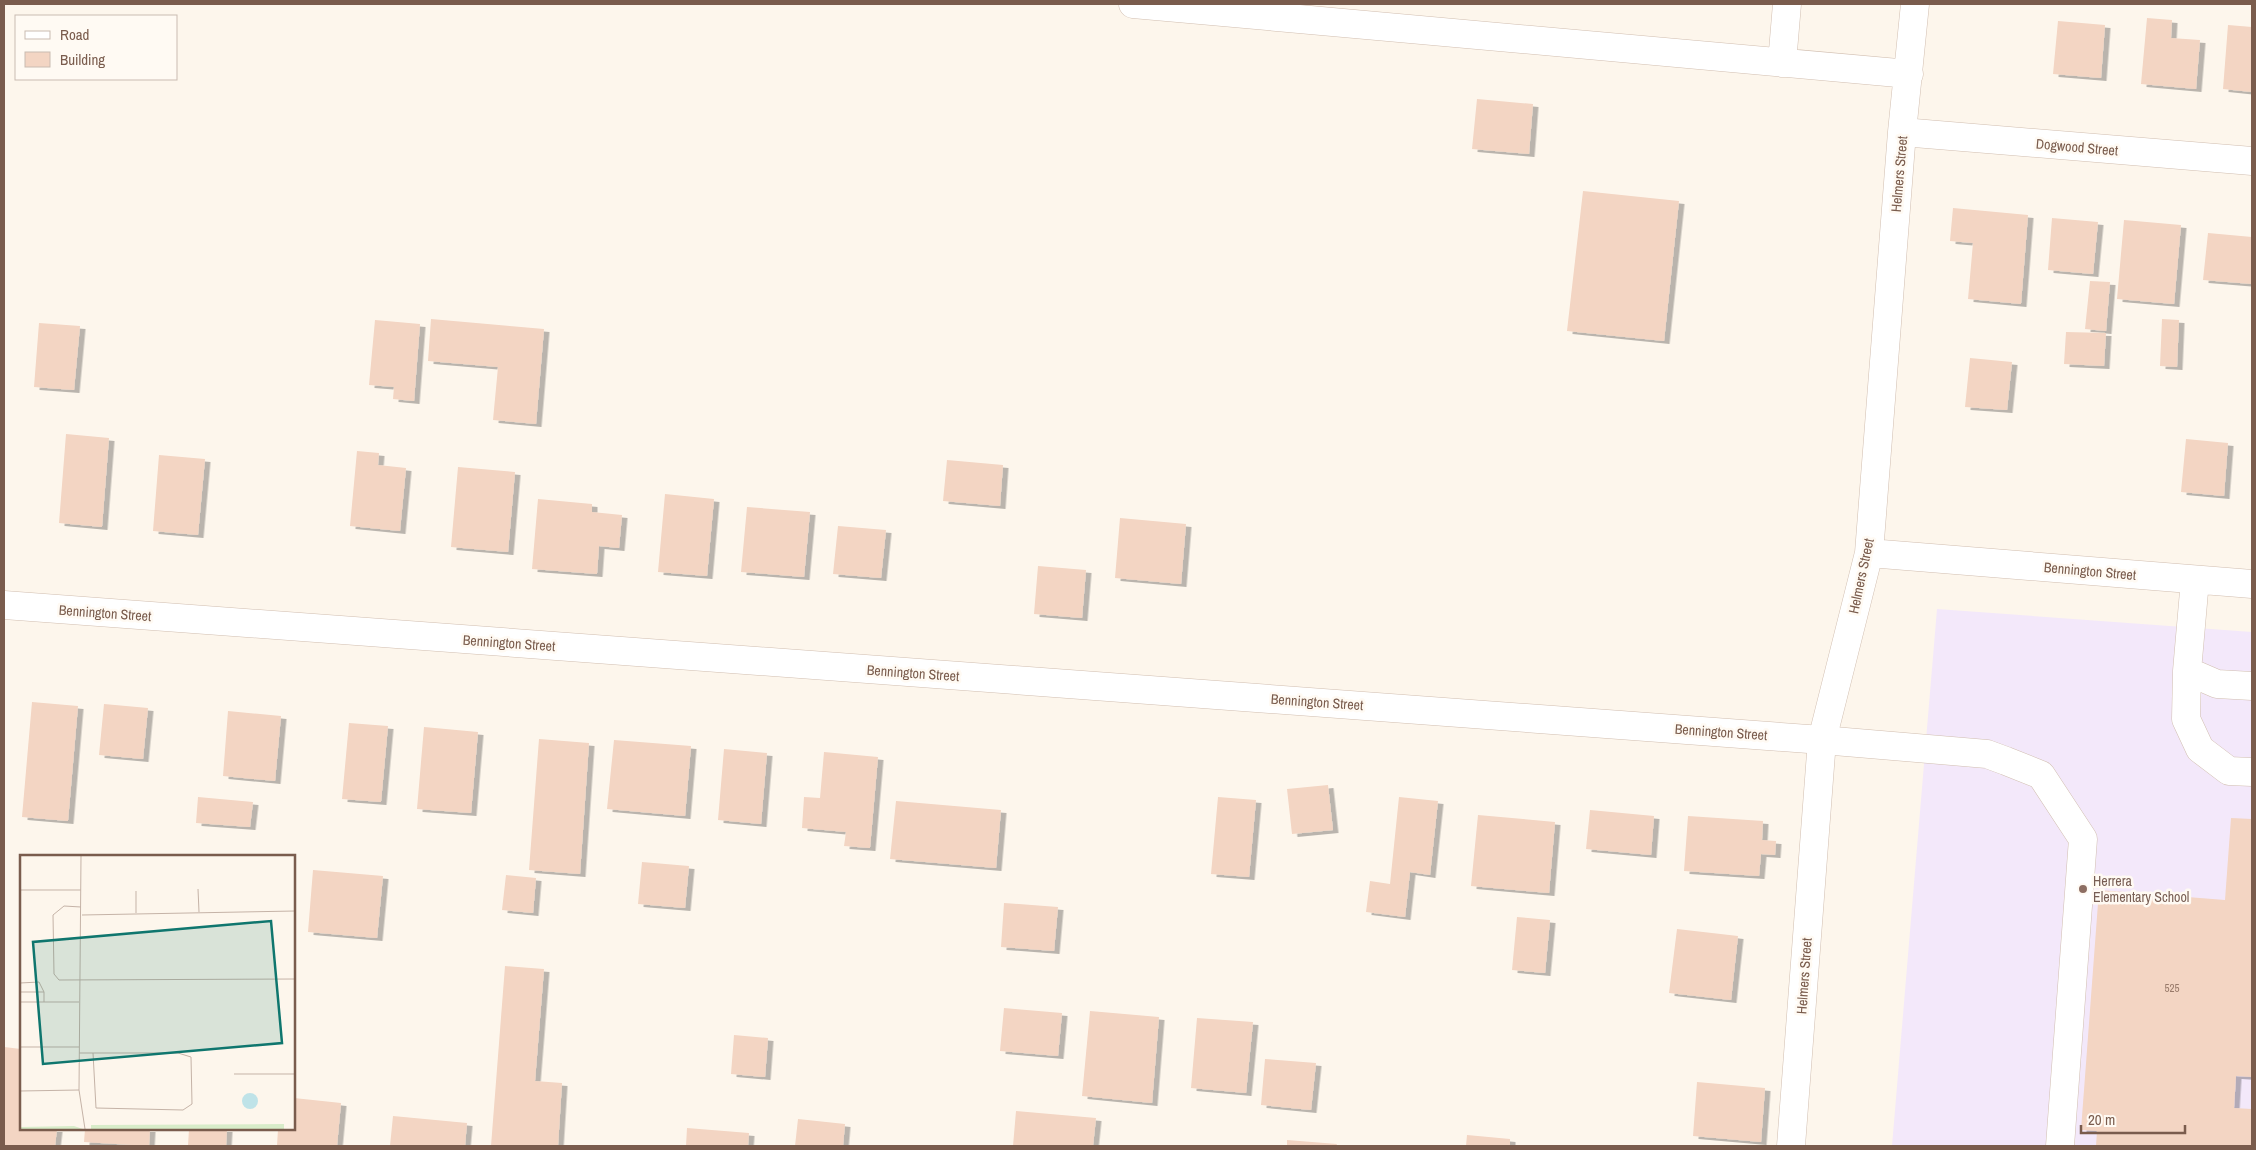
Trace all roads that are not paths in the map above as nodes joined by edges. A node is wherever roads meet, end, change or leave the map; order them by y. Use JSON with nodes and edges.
{"nodes":[{"id":1,"x":1133,"y":4,"type":"edge"},
{"id":2,"x":1787,"y":4,"type":"edge"},
{"id":3,"x":1915,"y":4,"type":"edge"},
{"id":4,"x":1782,"y":63,"type":"junction"},
{"id":5,"x":1909,"y":74,"type":"junction"},
{"id":6,"x":1902,"y":132,"type":"junction"},
{"id":7,"x":2252,"y":161,"type":"edge"},
{"id":8,"x":1868,"y":553,"type":"junction"},
{"id":9,"x":2195,"y":580,"type":"junction"},
{"id":10,"x":2252,"y":584,"type":"edge"},
{"id":11,"x":4,"y":605,"type":"edge"},
{"id":12,"x":2187,"y":671,"type":"junction"},
{"id":13,"x":2252,"y":686,"type":"edge"},
{"id":14,"x":1822,"y":740,"type":"junction"},
{"id":15,"x":2252,"y":772,"type":"edge"},
{"id":16,"x":1791,"y":1146,"type":"edge"},
{"id":17,"x":2060,"y":1146,"type":"edge"}],
"edges":[{"from":1,"to":4,"type":"street"},
{"from":2,"to":4,"type":"street"},
{"from":3,"to":5,"type":"street","name":"Helmers Street"},
{"from":4,"to":5,"type":"street"},
{"from":5,"to":6,"type":"street","name":"Helmers Street"},
{"from":6,"to":7,"type":"street","name":"Dogwood Street"},
{"from":6,"to":8,"type":"street","name":"Helmers Street"},
{"from":8,"to":9,"type":"street","name":"Bennington Street"},
{"from":8,"to":14,"type":"street","name":"Helmers Street"},
{"from":9,"to":10,"type":"street","name":"Bennington Street"},
{"from":9,"to":12,"type":"street"},
{"from":11,"to":14,"type":"street","name":"Bennington Street"},
{"from":12,"to":13,"type":"street"},
{"from":12,"to":15,"type":"street"},
{"from":14,"to":16,"type":"street","name":"Helmers Street"},
{"from":14,"to":17,"type":"street","name":"Bennington Street"}]}
